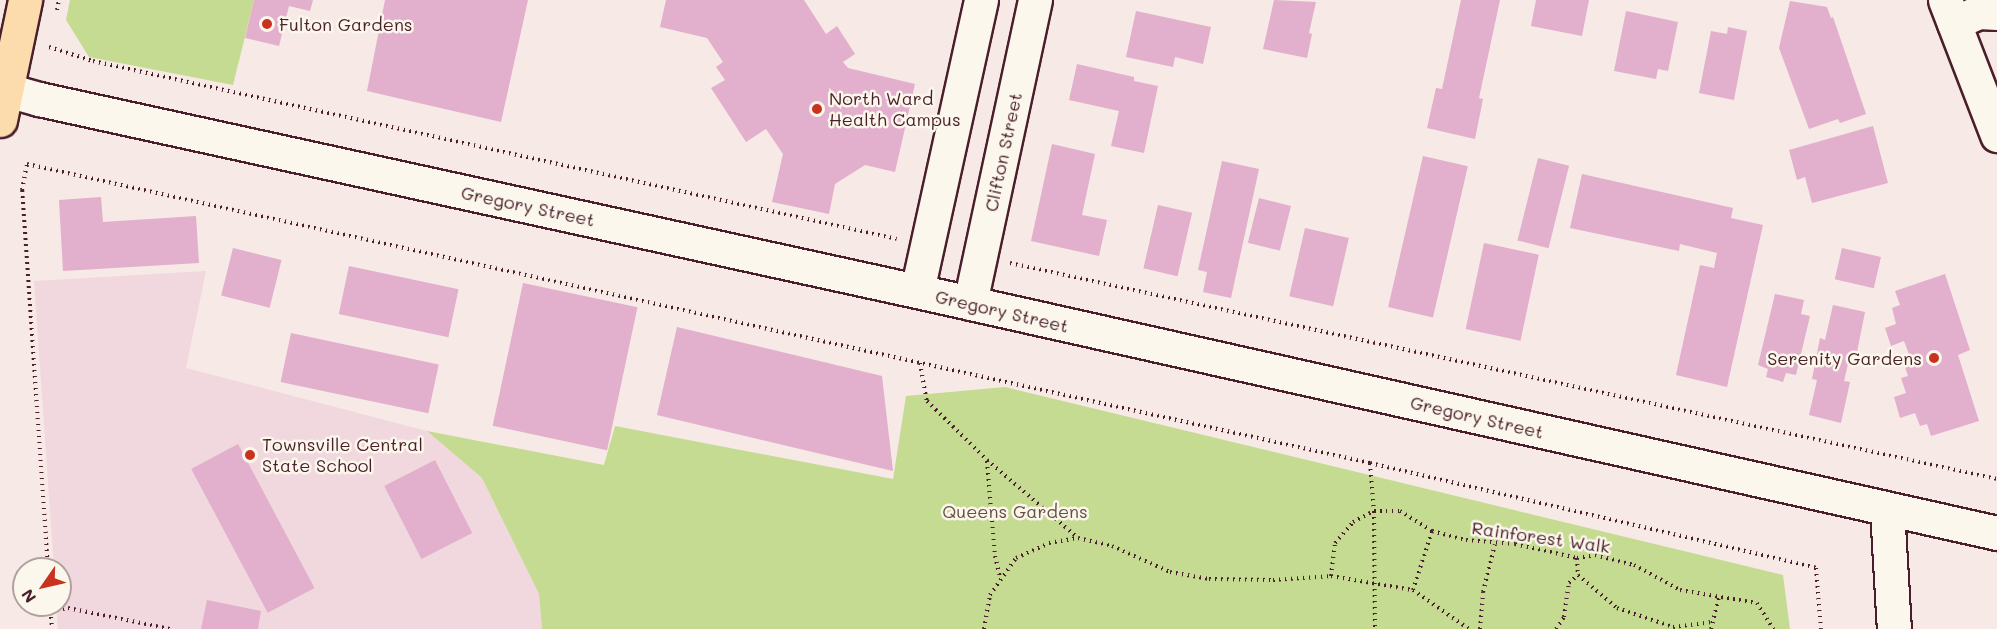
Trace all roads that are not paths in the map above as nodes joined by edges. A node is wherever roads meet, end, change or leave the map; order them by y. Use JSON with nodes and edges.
{"nodes":[{"id":1,"x":25,"y":0,"type":"edge"},
{"id":2,"x":981,"y":0,"type":"edge"},
{"id":3,"x":1035,"y":0,"type":"edge"},
{"id":4,"x":1946,"y":6,"type":"edge"},
{"id":5,"x":1997,"y":13,"type":"edge"},
{"id":6,"x":2,"y":98,"type":"edge"},
{"id":7,"x":1997,"y":135,"type":"edge"},
{"id":8,"x":916,"y":291,"type":"junction"},
{"id":9,"x":970,"y":303,"type":"junction"},
{"id":10,"x":1887,"y":509,"type":"junction"},
{"id":11,"x":1997,"y":533,"type":"edge"},
{"id":12,"x":1894,"y":629,"type":"edge"}],
"edges":[{"from":1,"to":6,"type":"main road"},
{"from":2,"to":8,"type":"street"},
{"from":3,"to":9,"type":"street","name":"Clifton Street"},
{"from":4,"to":5,"type":"street"},
{"from":4,"to":7,"type":"street"},
{"from":6,"to":8,"type":"street","name":"Gregory Street"},
{"from":8,"to":9,"type":"street","name":"Gregory Street"},
{"from":9,"to":10,"type":"street","name":"Gregory Street"},
{"from":10,"to":11,"type":"street","name":"Gregory Street"},
{"from":10,"to":12,"type":"street"}]}
